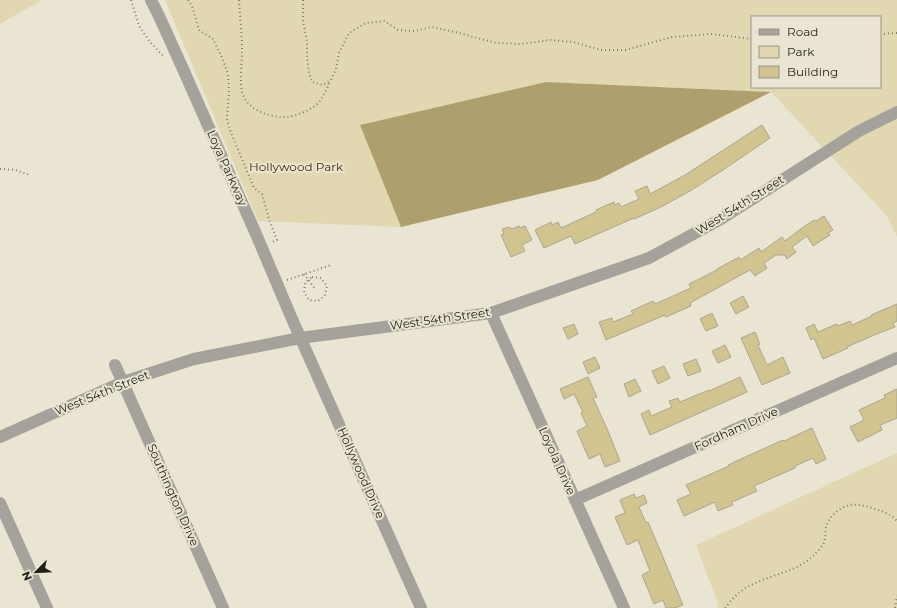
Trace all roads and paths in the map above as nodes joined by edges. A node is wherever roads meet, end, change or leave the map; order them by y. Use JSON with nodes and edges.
{"nodes":[{"id":1,"x":131,"y":0,"type":"edge"},
{"id":2,"x":151,"y":0,"type":"edge"},
{"id":3,"x":188,"y":0,"type":"edge"},
{"id":4,"x":239,"y":0,"type":"edge"},
{"id":5,"x":303,"y":0,"type":"edge"},
{"id":6,"x":897,"y":33,"type":"edge"},
{"id":7,"x":881,"y":34,"type":"edge"},
{"id":8,"x":751,"y":39,"type":"edge"},
{"id":9,"x":167,"y":61,"type":"dead end"},
{"id":10,"x":331,"y":80,"type":"junction"},
{"id":11,"x":897,"y":112,"type":"edge"},
{"id":12,"x":0,"y":169,"type":"edge"},
{"id":13,"x":30,"y":175,"type":"dead end"},
{"id":14,"x":277,"y":240,"type":"dead end"},
{"id":15,"x":331,"y":265,"type":"dead end"},
{"id":16,"x":304,"y":274,"type":"junction"},
{"id":17,"x":295,"y":276,"type":"dead end"},
{"id":18,"x":309,"y":280,"type":"junction"},
{"id":19,"x":315,"y":289,"type":"dead end"},
{"id":20,"x":492,"y":313,"type":"junction"},
{"id":21,"x":300,"y":338,"type":"junction"},
{"id":22,"x":897,"y":358,"type":"edge"},
{"id":23,"x":115,"y":365,"type":"dead end"},
{"id":24,"x":122,"y":382,"type":"junction"},
{"id":25,"x":0,"y":437,"type":"edge"},
{"id":26,"x":575,"y":500,"type":"junction"},
{"id":27,"x":0,"y":503,"type":"edge"},
{"id":28,"x":897,"y":521,"type":"edge"},
{"id":29,"x":897,"y":596,"type":"edge"},
{"id":30,"x":47,"y":608,"type":"edge"},
{"id":31,"x":223,"y":608,"type":"edge"},
{"id":32,"x":421,"y":608,"type":"edge"},
{"id":33,"x":624,"y":608,"type":"edge"},
{"id":34,"x":725,"y":608,"type":"edge"},
{"id":35,"x":895,"y":608,"type":"edge"}],
"edges":[{"from":1,"to":9,"type":"path"},
{"from":2,"to":21,"type":"street","name":"Loya Parkway"},
{"from":3,"to":14,"type":"path"},
{"from":4,"to":10,"type":"path"},
{"from":5,"to":10,"type":"path"},
{"from":6,"to":7,"type":"path"},
{"from":8,"to":10,"type":"path"},
{"from":11,"to":20,"type":"street","name":"West 54th Street"},
{"from":12,"to":13,"type":"path"},
{"from":15,"to":16,"type":"path"},
{"from":16,"to":17,"type":"path"},
{"from":16,"to":18,"type":"path"},
{"from":18,"to":18,"type":"path"},
{"from":18,"to":19,"type":"path"},
{"from":20,"to":21,"type":"street","name":"West 54th Street"},
{"from":20,"to":26,"type":"street","name":"Loyola Drive"},
{"from":21,"to":24,"type":"street","name":"West 54th Street"},
{"from":21,"to":32,"type":"street","name":"Hollywood Drive"},
{"from":22,"to":26,"type":"street","name":"Fordham Drive"},
{"from":23,"to":24,"type":"street","name":"Southington Drive"},
{"from":24,"to":25,"type":"street","name":"West 54th Street"},
{"from":24,"to":31,"type":"street","name":"Southington Drive"},
{"from":26,"to":33,"type":"street","name":"Loyola Drive"},
{"from":27,"to":30,"type":"street"},
{"from":28,"to":34,"type":"path"},
{"from":29,"to":35,"type":"path"}]}
